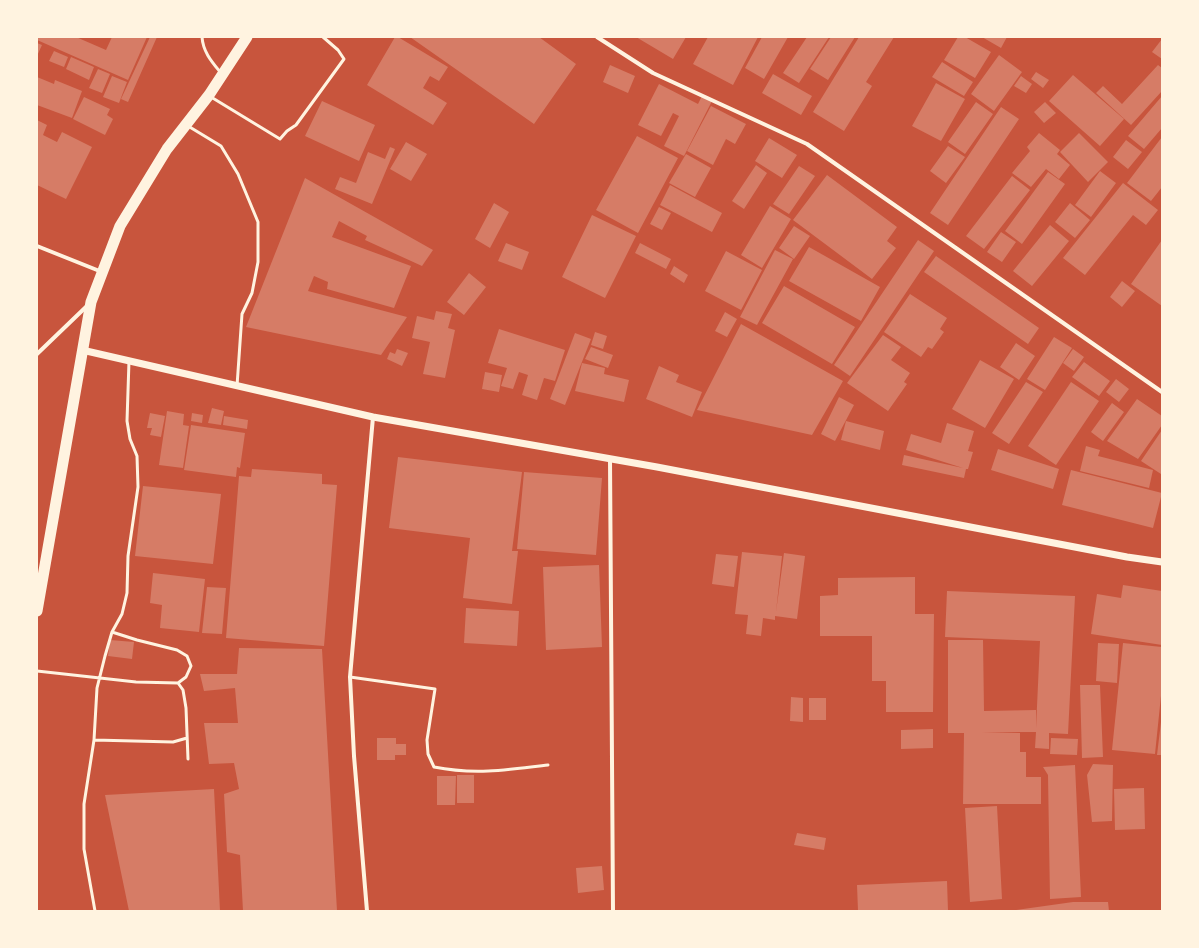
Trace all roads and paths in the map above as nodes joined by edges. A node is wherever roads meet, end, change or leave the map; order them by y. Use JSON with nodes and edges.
{"nodes":[{"id":1,"x":202,"y":37,"type":"edge"},
{"id":2,"x":247,"y":37,"type":"edge"},
{"id":3,"x":323,"y":37,"type":"edge"},
{"id":4,"x":597,"y":37,"type":"edge"},
{"id":5,"x":222,"y":74,"type":"junction"},
{"id":6,"x":209,"y":95,"type":"junction"},
{"id":7,"x":185,"y":124,"type":"junction"},
{"id":8,"x":37,"y":246,"type":"edge"},
{"id":9,"x":102,"y":272,"type":"junction"},
{"id":10,"x":91,"y":302,"type":"junction"},
{"id":11,"x":82,"y":350,"type":"junction"},
{"id":12,"x":37,"y":354,"type":"edge"},
{"id":13,"x":129,"y":360,"type":"junction"},
{"id":14,"x":236,"y":386,"type":"junction"},
{"id":15,"x":1162,"y":392,"type":"edge"},
{"id":16,"x":372,"y":417,"type":"junction"},
{"id":17,"x":610,"y":460,"type":"junction"},
{"id":18,"x":1162,"y":562,"type":"edge"},
{"id":19,"x":39,"y":586,"type":"edge"},
{"id":20,"x":37,"y":611,"type":"edge"},
{"id":21,"x":112,"y":632,"type":"junction"},
{"id":22,"x":37,"y":671,"type":"edge"},
{"id":23,"x":350,"y":677,"type":"junction"},
{"id":24,"x":100,"y":679,"type":"junction"},
{"id":25,"x":178,"y":683,"type":"junction"},
{"id":26,"x":187,"y":738,"type":"junction"},
{"id":27,"x":94,"y":740,"type":"junction"},
{"id":28,"x":188,"y":759,"type":"dead end"},
{"id":29,"x":548,"y":765,"type":"dead end"},
{"id":30,"x":95,"y":911,"type":"edge"},
{"id":31,"x":367,"y":911,"type":"edge"},
{"id":32,"x":613,"y":911,"type":"edge"}],
"edges":[{"from":1,"to":5,"type":"lane"},
{"from":2,"to":5,"type":"highway"},
{"from":3,"to":6,"type":"lane"},
{"from":4,"to":15,"type":"street"},
{"from":5,"to":6,"type":"highway"},
{"from":6,"to":7,"type":"highway"},
{"from":7,"to":9,"type":"highway"},
{"from":7,"to":14,"type":"lane"},
{"from":8,"to":9,"type":"street"},
{"from":9,"to":10,"type":"highway"},
{"from":10,"to":11,"type":"highway"},
{"from":10,"to":12,"type":"street"},
{"from":11,"to":13,"type":"street"},
{"from":11,"to":19,"type":"highway"},
{"from":13,"to":14,"type":"street"},
{"from":13,"to":21,"type":"lane"},
{"from":14,"to":16,"type":"street"},
{"from":16,"to":17,"type":"street"},
{"from":16,"to":23,"type":"street"},
{"from":17,"to":18,"type":"street"},
{"from":17,"to":32,"type":"street"},
{"from":19,"to":20,"type":"highway"},
{"from":21,"to":24,"type":"lane"},
{"from":21,"to":25,"type":"lane"},
{"from":22,"to":24,"type":"lane"},
{"from":23,"to":29,"type":"lane"},
{"from":23,"to":31,"type":"street"},
{"from":24,"to":25,"type":"lane"},
{"from":24,"to":27,"type":"lane"},
{"from":25,"to":26,"type":"lane"},
{"from":26,"to":27,"type":"lane"},
{"from":26,"to":28,"type":"lane"},
{"from":27,"to":30,"type":"lane"}]}
